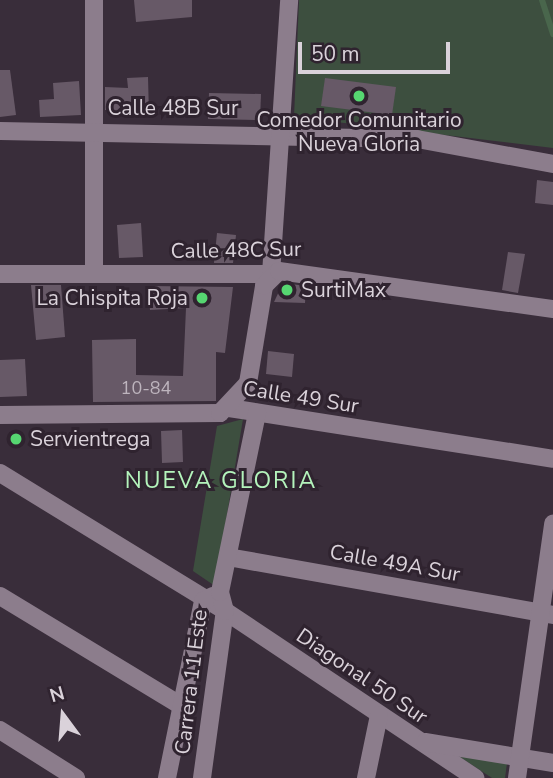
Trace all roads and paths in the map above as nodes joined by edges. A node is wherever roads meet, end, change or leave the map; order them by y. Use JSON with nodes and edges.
{"nodes":[{"id":1,"x":94,"y":0,"type":"edge"},
{"id":2,"x":289,"y":0,"type":"edge"},
{"id":3,"x":0,"y":131,"type":"edge"},
{"id":4,"x":94,"y":131,"type":"junction"},
{"id":5,"x":278,"y":131,"type":"junction"},
{"id":6,"x":553,"y":164,"type":"edge"},
{"id":7,"x":94,"y":272,"type":"junction"},
{"id":8,"x":0,"y":274,"type":"edge"},
{"id":9,"x":271,"y":274,"type":"junction"},
{"id":10,"x":553,"y":309,"type":"edge"},
{"id":11,"x":229,"y":408,"type":"junction"},
{"id":12,"x":257,"y":413,"type":"junction"},
{"id":13,"x":0,"y":415,"type":"edge"},
{"id":14,"x":553,"y":459,"type":"edge"},
{"id":15,"x":0,"y":473,"type":"edge"},
{"id":16,"x":553,"y":524,"type":"edge"},
{"id":17,"x":228,"y":557,"type":"junction"},
{"id":18,"x":220,"y":592,"type":"junction"},
{"id":19,"x":0,"y":596,"type":"edge"},
{"id":20,"x":203,"y":601,"type":"junction"},
{"id":21,"x":225,"y":611,"type":"junction"},
{"id":22,"x":547,"y":614,"type":"edge"},
{"id":23,"x":178,"y":704,"type":"junction"},
{"id":24,"x":379,"y":715,"type":"junction"},
{"id":25,"x":0,"y":730,"type":"edge"},
{"id":26,"x":418,"y":741,"type":"junction"},
{"id":27,"x":520,"y":758,"type":"junction"},
{"id":28,"x":553,"y":763,"type":"edge"},
{"id":29,"x":76,"y":778,"type":"edge"},
{"id":30,"x":167,"y":778,"type":"edge"},
{"id":31,"x":202,"y":778,"type":"edge"},
{"id":32,"x":366,"y":778,"type":"edge"},
{"id":33,"x":475,"y":778,"type":"edge"},
{"id":34,"x":517,"y":778,"type":"edge"}],
"edges":[{"from":1,"to":4,"type":"street"},
{"from":2,"to":5,"type":"street"},
{"from":3,"to":4,"type":"street","name":"Calle 48B Sur"},
{"from":4,"to":5,"type":"street","name":"Calle 48B Sur"},
{"from":4,"to":7,"type":"street"},
{"from":5,"to":6,"type":"street","name":"Calle 48B Sur"},
{"from":5,"to":9,"type":"street"},
{"from":7,"to":8,"type":"street","name":"Calle 48C Sur"},
{"from":7,"to":9,"type":"street","name":"Calle 48C Sur"},
{"from":9,"to":10,"type":"street","name":"Calle 48C Sur"},
{"from":9,"to":11,"type":"street"},
{"from":11,"to":12,"type":"street","name":"Calle 49 Sur"},
{"from":11,"to":13,"type":"street","name":"Calle 49 Sur"},
{"from":12,"to":14,"type":"street","name":"Calle 49 Sur"},
{"from":12,"to":17,"type":"street","name":"Carrera 11 Este"},
{"from":15,"to":20,"type":"street","name":"Diagonal 50 Sur"},
{"from":16,"to":22,"type":"street"},
{"from":17,"to":18,"type":"street","name":"Carrera 11 Este"},
{"from":17,"to":22,"type":"street","name":"Calle 49A Sur"},
{"from":18,"to":20,"type":"street","name":"Carrera 11 Este"},
{"from":18,"to":21,"type":"street","name":"Carrera 11 Este"},
{"from":19,"to":23,"type":"street"},
{"from":20,"to":21,"type":"street","name":"Diagonal 50 Sur"},
{"from":20,"to":23,"type":"street"},
{"from":21,"to":24,"type":"street","name":"Diagonal 50 Sur"},
{"from":21,"to":31,"type":"street","name":"Carrera 11 Este"},
{"from":22,"to":27,"type":"street"},
{"from":23,"to":30,"type":"street"},
{"from":24,"to":26,"type":"street","name":"Diagonal 50 Sur"},
{"from":24,"to":32,"type":"street"},
{"from":25,"to":29,"type":"street"},
{"from":26,"to":27,"type":"street"},
{"from":26,"to":33,"type":"street","name":"Diagonal 50 Sur"},
{"from":27,"to":28,"type":"street"},
{"from":27,"to":34,"type":"street"}]}
